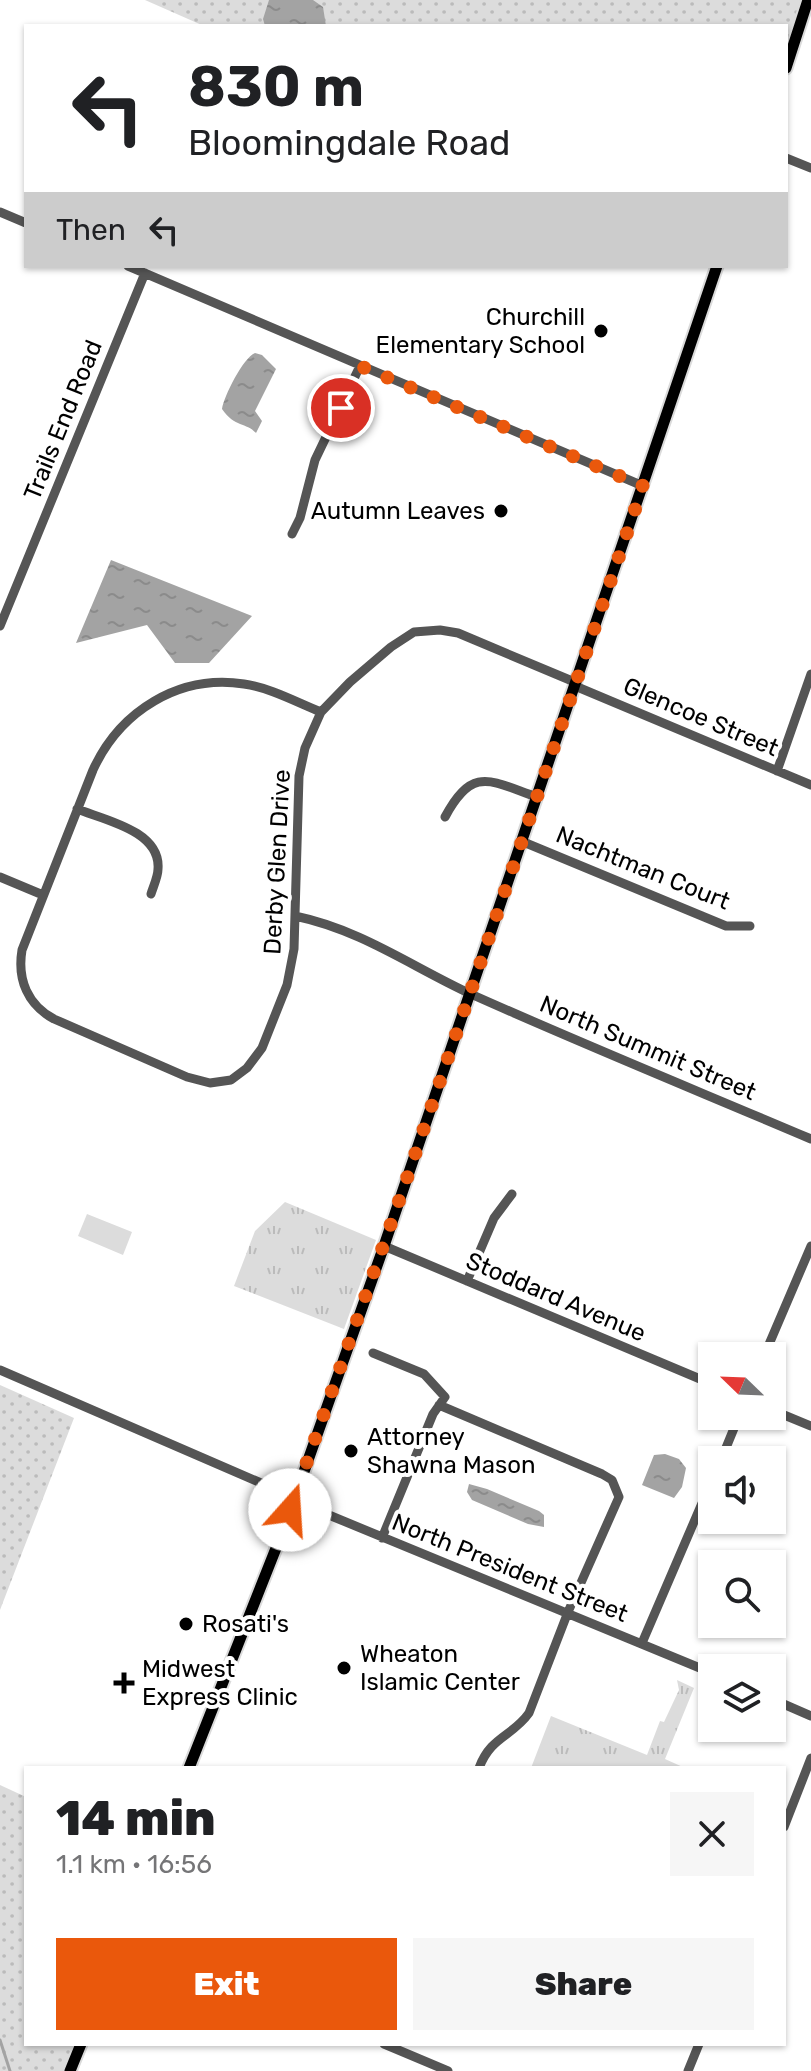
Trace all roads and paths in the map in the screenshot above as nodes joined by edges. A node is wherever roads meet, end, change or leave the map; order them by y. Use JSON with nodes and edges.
{"nodes":[{"id":1,"x":808,"y":0,"type":"edge"},
{"id":2,"x":788,"y":62,"type":"edge"},
{"id":3,"x":788,"y":159,"type":"edge"},
{"id":4,"x":811,"y":168,"type":"edge"},
{"id":5,"x":0,"y":212,"type":"edge"},
{"id":6,"x":24,"y":222,"type":"edge"},
{"id":7,"x":133,"y":268,"type":"edge"},
{"id":8,"x":716,"y":268,"type":"edge"},
{"id":9,"x":145,"y":273,"type":"junction"},
{"id":10,"x":360,"y":366,"type":"junction"},
{"id":11,"x":643,"y":486,"type":"junction"},
{"id":12,"x":292,"y":534,"type":"dead end"},
{"id":13,"x":0,"y":626,"type":"edge"},
{"id":14,"x":414,"y":632,"type":"joint"},
{"id":15,"x":811,"y":674,"type":"edge"},
{"id":16,"x":576,"y":684,"type":"junction"},
{"id":17,"x":321,"y":712,"type":"junction"},
{"id":18,"x":777,"y":771,"type":"junction"},
{"id":19,"x":811,"y":785,"type":"edge"},
{"id":20,"x":537,"y":797,"type":"junction"},
{"id":21,"x":77,"y":809,"type":"junction"},
{"id":22,"x":445,"y":817,"type":"dead end"},
{"id":23,"x":521,"y":841,"type":"junction"},
{"id":24,"x":0,"y":877,"type":"edge"},
{"id":25,"x":151,"y":894,"type":"dead end"},
{"id":26,"x":43,"y":895,"type":"junction"},
{"id":27,"x":295,"y":916,"type":"junction"},
{"id":28,"x":750,"y":926,"type":"dead end"},
{"id":29,"x":470,"y":993,"type":"junction"},
{"id":30,"x":811,"y":1139,"type":"edge"},
{"id":31,"x":512,"y":1194,"type":"dead end"},
{"id":32,"x":384,"y":1246,"type":"junction"},
{"id":33,"x":811,"y":1246,"type":"edge"},
{"id":34,"x":467,"y":1281,"type":"junction"},
{"id":35,"x":770,"y":1342,"type":"edge"},
{"id":36,"x":373,"y":1353,"type":"dead end"},
{"id":37,"x":0,"y":1370,"type":"edge"},
{"id":38,"x":698,"y":1378,"type":"edge"},
{"id":39,"x":439,"y":1405,"type":"junction"},
{"id":40,"x":786,"y":1416,"type":"edge"},
{"id":41,"x":811,"y":1426,"type":"edge"},
{"id":42,"x":293,"y":1498,"type":"junction"},
{"id":43,"x":698,"y":1513,"type":"edge"},
{"id":44,"x":382,"y":1538,"type":"junction"},
{"id":45,"x":568,"y":1612,"type":"junction"},
{"id":46,"x":642,"y":1643,"type":"junction"},
{"id":47,"x":698,"y":1667,"type":"edge"},
{"id":48,"x":786,"y":1705,"type":"edge"},
{"id":49,"x":811,"y":1716,"type":"edge"},
{"id":50,"x":811,"y":1758,"type":"edge"},
{"id":51,"x":190,"y":1766,"type":"edge"},
{"id":52,"x":480,"y":1766,"type":"edge"},
{"id":53,"x":786,"y":1822,"type":"edge"},
{"id":54,"x":80,"y":2046,"type":"edge"},
{"id":55,"x":389,"y":2046,"type":"edge"},
{"id":56,"x":698,"y":2046,"type":"edge"},
{"id":57,"x":70,"y":2071,"type":"edge"},
{"id":58,"x":448,"y":2071,"type":"edge"},
{"id":59,"x":688,"y":2071,"type":"edge"}],
"edges":[{"from":1,"to":2,"type":"main road"},
{"from":3,"to":4,"type":"street"},
{"from":5,"to":6,"type":"street"},
{"from":7,"to":9,"type":"street"},
{"from":8,"to":11,"type":"main road"},
{"from":9,"to":10,"type":"street"},
{"from":9,"to":13,"type":"street","name":"Trails End Road"},
{"from":10,"to":11,"type":"street"},
{"from":10,"to":12,"type":"street"},
{"from":11,"to":16,"type":"main road"},
{"from":14,"to":16,"type":"street","name":"Glencoe Street"},
{"from":14,"to":17,"type":"street","name":"Derby Glen Drive"},
{"from":15,"to":18,"type":"street"},
{"from":16,"to":18,"type":"street","name":"Glencoe Street"},
{"from":16,"to":20,"type":"main road"},
{"from":17,"to":21,"type":"street"},
{"from":17,"to":27,"type":"street","name":"Derby Glen Drive"},
{"from":18,"to":19,"type":"street","name":"Glencoe Street"},
{"from":20,"to":22,"type":"street"},
{"from":20,"to":23,"type":"main road"},
{"from":21,"to":25,"type":"street"},
{"from":21,"to":26,"type":"street"},
{"from":23,"to":28,"type":"street","name":"Nachtman Court"},
{"from":23,"to":29,"type":"main road"},
{"from":24,"to":26,"type":"street"},
{"from":26,"to":27,"type":"street","name":"Derby Glen Drive"},
{"from":27,"to":29,"type":"street","name":"North Summit Street"},
{"from":29,"to":30,"type":"street","name":"North Summit Street"},
{"from":29,"to":32,"type":"main road"},
{"from":31,"to":34,"type":"street"},
{"from":32,"to":34,"type":"street","name":"Stoddard Avenue"},
{"from":32,"to":42,"type":"main road"},
{"from":33,"to":35,"type":"street"},
{"from":34,"to":38,"type":"street","name":"Stoddard Avenue"},
{"from":36,"to":39,"type":"street"},
{"from":37,"to":42,"type":"street","name":"North President Street"},
{"from":39,"to":44,"type":"street"},
{"from":39,"to":45,"type":"street"},
{"from":40,"to":41,"type":"street"},
{"from":42,"to":44,"type":"street","name":"North President Street"},
{"from":42,"to":51,"type":"main road"},
{"from":43,"to":46,"type":"street"},
{"from":44,"to":45,"type":"street","name":"North President Street"},
{"from":45,"to":46,"type":"street","name":"North President Street"},
{"from":45,"to":52,"type":"street"},
{"from":46,"to":47,"type":"street","name":"North President Street"},
{"from":48,"to":49,"type":"street"},
{"from":50,"to":53,"type":"street"},
{"from":54,"to":57,"type":"main road"},
{"from":55,"to":58,"type":"street"},
{"from":56,"to":59,"type":"street"}]}
